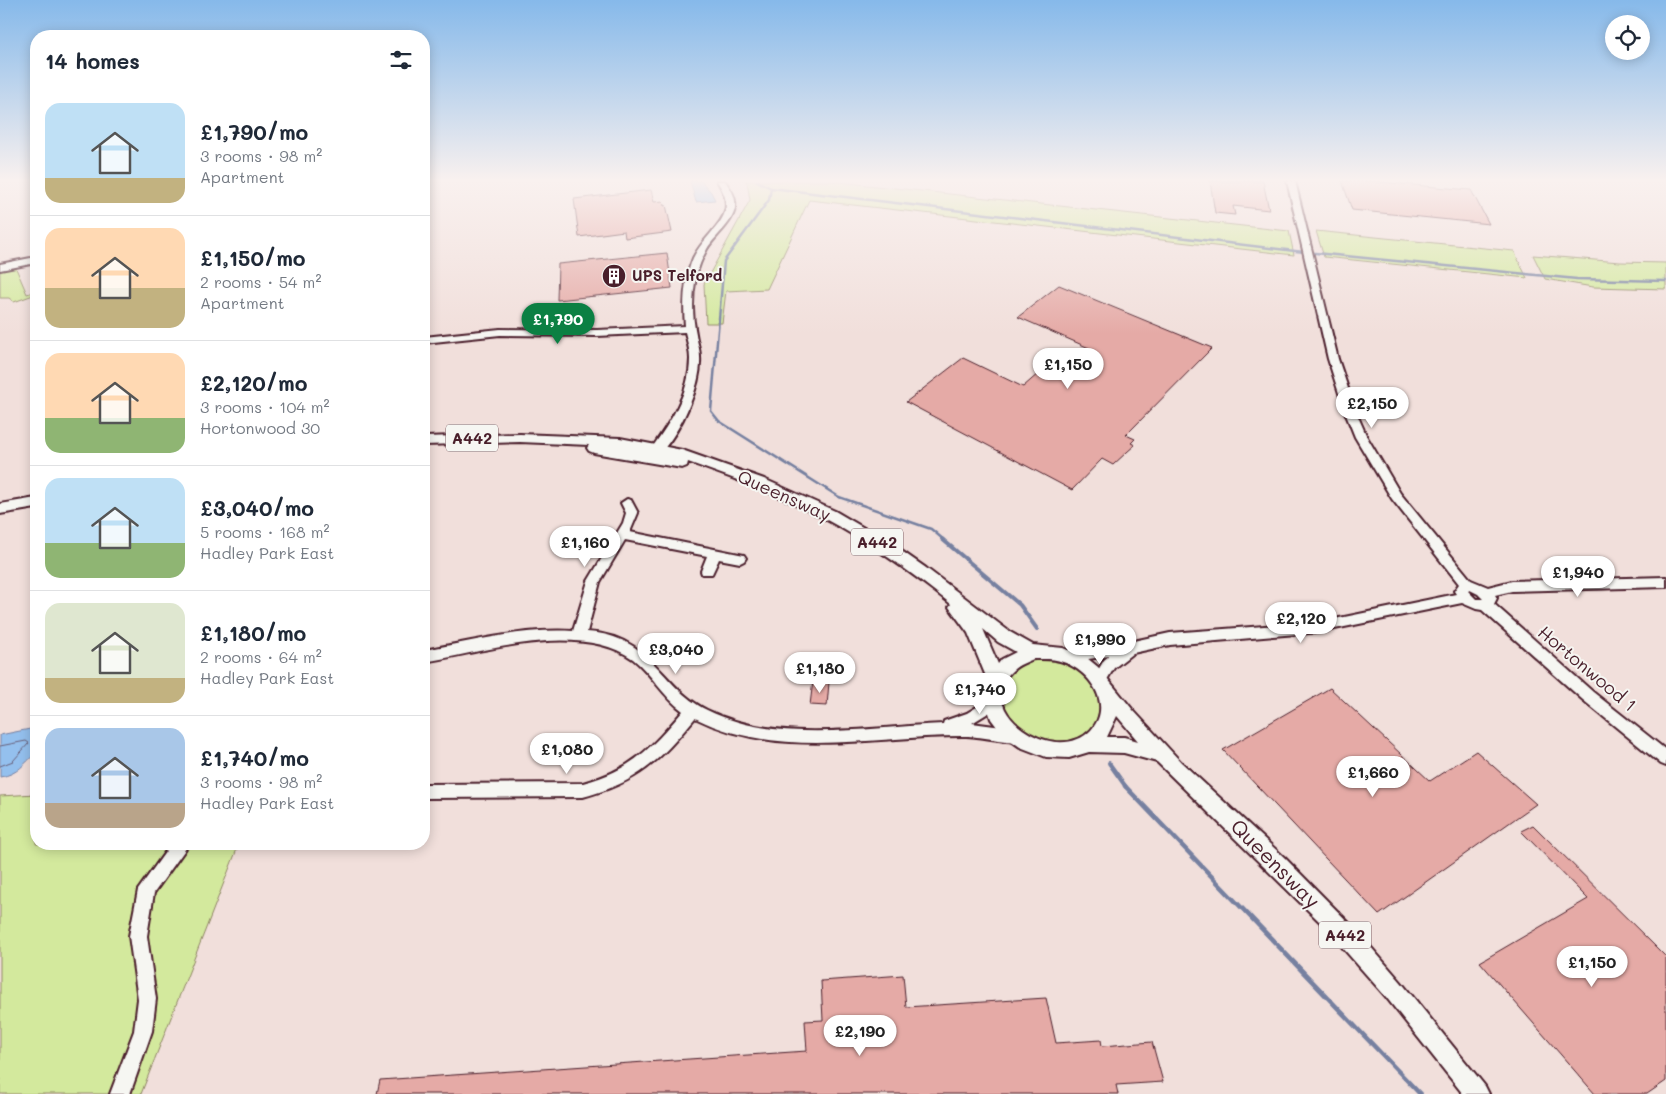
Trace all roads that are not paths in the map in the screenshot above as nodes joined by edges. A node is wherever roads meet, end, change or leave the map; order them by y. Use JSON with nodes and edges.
{"nodes":[{"id":1,"x":716,"y":232,"type":"edge"},
{"id":2,"x":1303,"y":232,"type":"edge"},
{"id":3,"x":30,"y":261,"type":"edge"},
{"id":4,"x":0,"y":267,"type":"edge"},
{"id":5,"x":690,"y":329,"type":"junction"},
{"id":6,"x":430,"y":339,"type":"edge"},
{"id":7,"x":430,"y":440,"type":"edge"},
{"id":8,"x":655,"y":453,"type":"junction"},
{"id":9,"x":627,"y":503,"type":"dead end"},
{"id":10,"x":30,"y":504,"type":"edge"},
{"id":11,"x":0,"y":509,"type":"edge"},
{"id":12,"x":622,"y":535,"type":"junction"},
{"id":13,"x":715,"y":552,"type":"junction"},
{"id":14,"x":740,"y":558,"type":"dead end"},
{"id":15,"x":707,"y":572,"type":"dead end"},
{"id":16,"x":1666,"y":582,"type":"edge"},
{"id":17,"x":1466,"y":591,"type":"junction"},
{"id":18,"x":945,"y":592,"type":"junction"},
{"id":19,"x":1486,"y":599,"type":"junction"},
{"id":20,"x":579,"y":636,"type":"junction"},
{"id":21,"x":1129,"y":648,"type":"junction"},
{"id":22,"x":1031,"y":652,"type":"junction"},
{"id":23,"x":430,"y":655,"type":"edge"},
{"id":24,"x":1067,"y":656,"type":"junction"},
{"id":25,"x":995,"y":678,"type":"junction"},
{"id":26,"x":1102,"y":684,"type":"junction"},
{"id":27,"x":994,"y":703,"type":"junction"},
{"id":28,"x":694,"y":709,"type":"junction"},
{"id":29,"x":939,"y":729,"type":"junction"},
{"id":30,"x":1017,"y":736,"type":"junction"},
{"id":31,"x":1089,"y":744,"type":"junction"},
{"id":32,"x":1163,"y":755,"type":"junction"},
{"id":33,"x":1666,"y":759,"type":"edge"},
{"id":34,"x":430,"y":791,"type":"edge"},
{"id":35,"x":176,"y":850,"type":"edge"},
{"id":36,"x":120,"y":1094,"type":"edge"},
{"id":37,"x":1477,"y":1094,"type":"edge"}],
"edges":[{"from":1,"to":5,"type":"street"},
{"from":2,"to":17,"type":"street"},
{"from":3,"to":4,"type":"street"},
{"from":5,"to":6,"type":"street"},
{"from":5,"to":8,"type":"street"},
{"from":7,"to":8,"type":"main road","name":"Queensway","number":"A442"},
{"from":8,"to":18,"type":"main road","name":"Queensway","number":"A442"},
{"from":9,"to":12,"type":"street"},
{"from":10,"to":11,"type":"main road"},
{"from":12,"to":13,"type":"street"},
{"from":12,"to":20,"type":"street"},
{"from":13,"to":14,"type":"street"},
{"from":13,"to":15,"type":"street"},
{"from":16,"to":19,"type":"street"},
{"from":17,"to":19,"type":"street"},
{"from":17,"to":21,"type":"street"},
{"from":18,"to":22,"type":"main road","name":"Queensway","number":"A442"},
{"from":18,"to":25,"type":"main road","name":"Queensway","number":"A442"},
{"from":19,"to":33,"type":"street","name":"Hortonwood 1"},
{"from":20,"to":23,"type":"street"},
{"from":20,"to":28,"type":"street"},
{"from":21,"to":24,"type":"street"},
{"from":21,"to":26,"type":"street"},
{"from":22,"to":24,"type":"main road","number":"A442"},
{"from":22,"to":25,"type":"main road","number":"A442"},
{"from":24,"to":26,"type":"main road","number":"A442"},
{"from":25,"to":27,"type":"main road","number":"A442"},
{"from":26,"to":31,"type":"main road"},
{"from":26,"to":32,"type":"main road","name":"Queensway","number":"A442"},
{"from":27,"to":29,"type":"street"},
{"from":27,"to":30,"type":"main road","number":"A442"},
{"from":28,"to":29,"type":"street"},
{"from":28,"to":34,"type":"street"},
{"from":29,"to":30,"type":"street"},
{"from":30,"to":31,"type":"main road","number":"A442"},
{"from":31,"to":32,"type":"main road","name":"Queensway","number":"A442"},
{"from":32,"to":37,"type":"main road","name":"Queensway","number":"A442"},
{"from":35,"to":36,"type":"street"}]}
